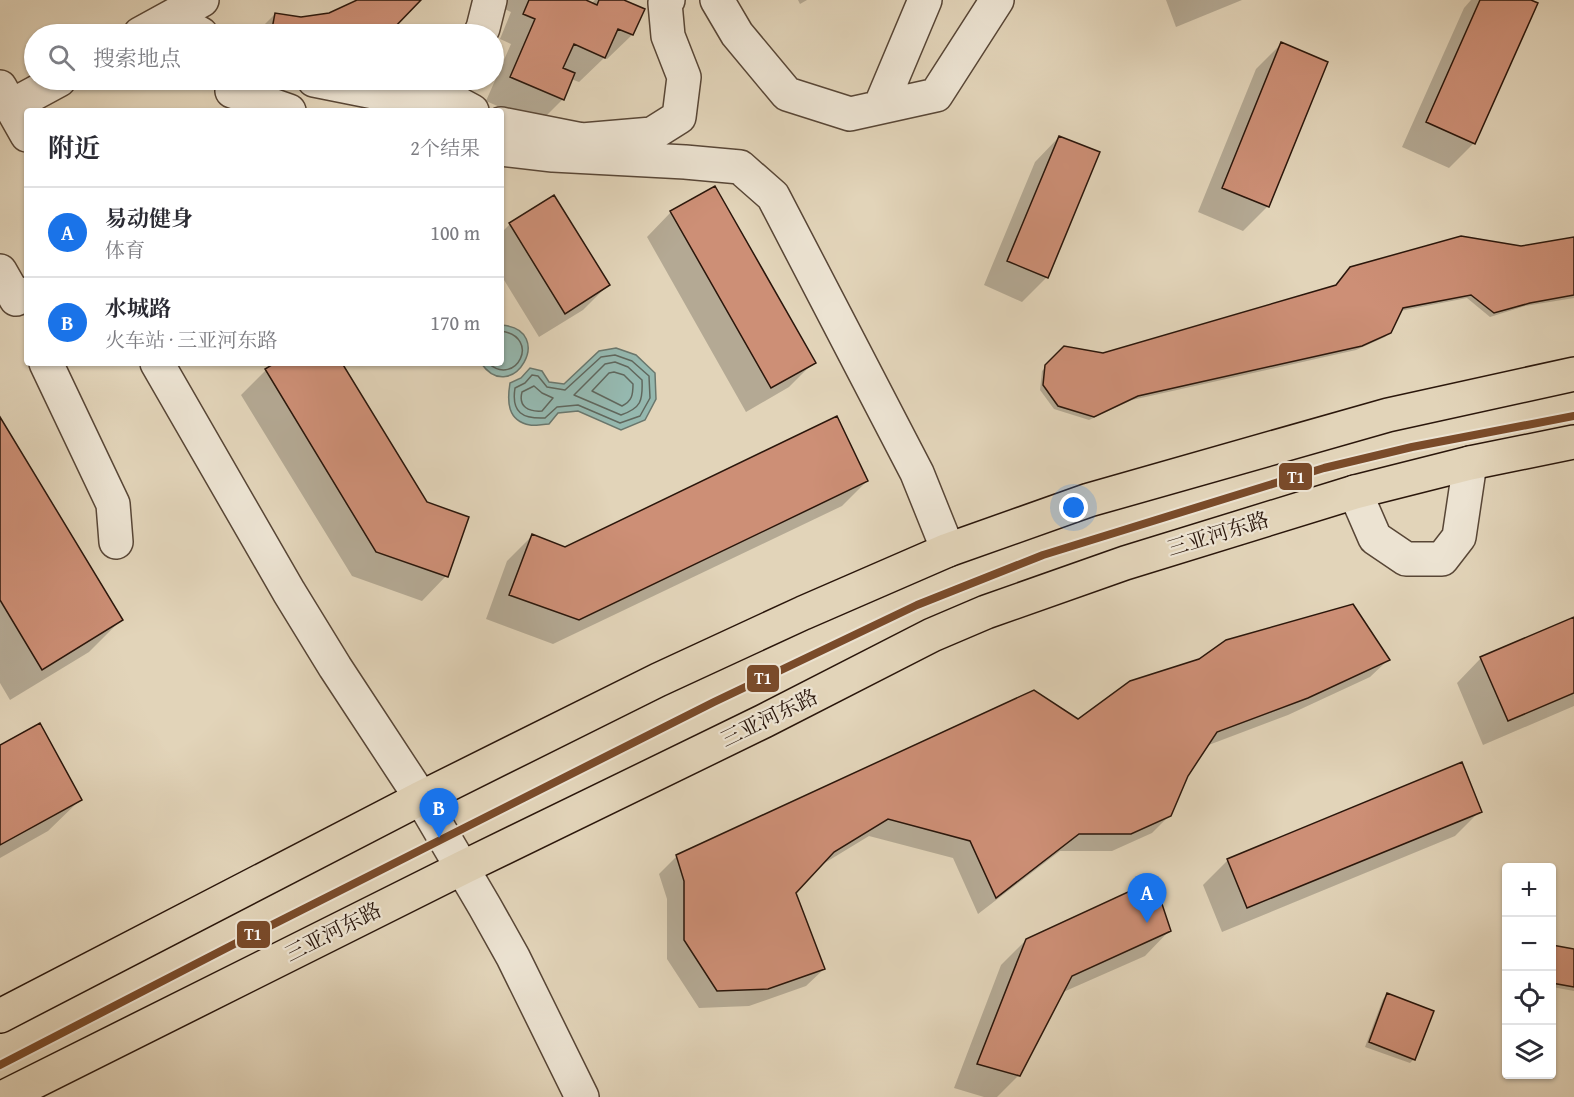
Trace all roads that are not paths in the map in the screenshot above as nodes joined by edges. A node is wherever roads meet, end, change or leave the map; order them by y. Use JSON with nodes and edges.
{"nodes":[{"id":1,"x":202,"y":0,"type":"edge"},
{"id":2,"x":490,"y":0,"type":"edge"},
{"id":3,"x":668,"y":0,"type":"edge"},
{"id":4,"x":717,"y":0,"type":"edge"},
{"id":5,"x":925,"y":0,"type":"edge"},
{"id":6,"x":997,"y":0,"type":"edge"},
{"id":7,"x":171,"y":17,"type":"junction"},
{"id":8,"x":158,"y":24,"type":"edge"},
{"id":9,"x":183,"y":24,"type":"edge"},
{"id":10,"x":484,"y":24,"type":"edge"},
{"id":11,"x":27,"y":90,"type":"edge"},
{"id":12,"x":364,"y":90,"type":"edge"},
{"id":13,"x":432,"y":90,"type":"edge"},
{"id":14,"x":449,"y":90,"type":"edge"},
{"id":15,"x":232,"y":91,"type":"dead end"},
{"id":16,"x":5,"y":97,"type":"edge"},
{"id":17,"x":879,"y":107,"type":"junction"},
{"id":18,"x":280,"y":108,"type":"edge"},
{"id":19,"x":469,"y":108,"type":"edge"},
{"id":20,"x":504,"y":125,"type":"edge"},
{"id":21,"x":24,"y":130,"type":"edge"},
{"id":22,"x":504,"y":149,"type":"edge"},
{"id":23,"x":0,"y":271,"type":"edge"},
{"id":24,"x":23,"y":305,"type":"edge"},
{"id":25,"x":47,"y":366,"type":"edge"},
{"id":26,"x":159,"y":366,"type":"edge"},
{"id":27,"x":1574,"y":374,"type":"edge"},
{"id":28,"x":1574,"y":442,"type":"edge"},
{"id":29,"x":1470,"y":463,"type":"junction"},
{"id":30,"x":1354,"y":492,"type":"junction"},
{"id":31,"x":116,"y":542,"type":"dead end"},
{"id":32,"x":948,"y":550,"type":"junction"},
{"id":33,"x":421,"y":798,"type":"junction"},
{"id":34,"x":462,"y":868,"type":"junction"},
{"id":35,"x":0,"y":1016,"type":"edge"},
{"id":36,"x":4,"y":1097,"type":"edge"},
{"id":37,"x":582,"y":1097,"type":"edge"}],
"edges":[{"from":1,"to":7,"type":"street"},
{"from":2,"to":10,"type":"street"},
{"from":3,"to":20,"type":"street"},
{"from":4,"to":17,"type":"street"},
{"from":5,"to":17,"type":"street"},
{"from":6,"to":17,"type":"street"},
{"from":7,"to":8,"type":"street"},
{"from":7,"to":9,"type":"street"},
{"from":11,"to":16,"type":"street"},
{"from":12,"to":13,"type":"street"},
{"from":14,"to":19,"type":"street"},
{"from":15,"to":18,"type":"street"},
{"from":16,"to":21,"type":"street"},
{"from":22,"to":32,"type":"street"},
{"from":23,"to":24,"type":"street"},
{"from":25,"to":31,"type":"street"},
{"from":26,"to":33,"type":"street"},
{"from":27,"to":32,"type":"main road"},
{"from":28,"to":29,"type":"main road","name":"三亚河东路"},
{"from":29,"to":30,"type":"main road","name":"三亚河东路"},
{"from":29,"to":30,"type":"street"},
{"from":30,"to":34,"type":"main road","name":"三亚河东路"},
{"from":32,"to":33,"type":"main road"},
{"from":33,"to":34,"type":"street"},
{"from":33,"to":35,"type":"main road"},
{"from":34,"to":36,"type":"main road","name":"三亚河东路"},
{"from":34,"to":37,"type":"street"}]}
